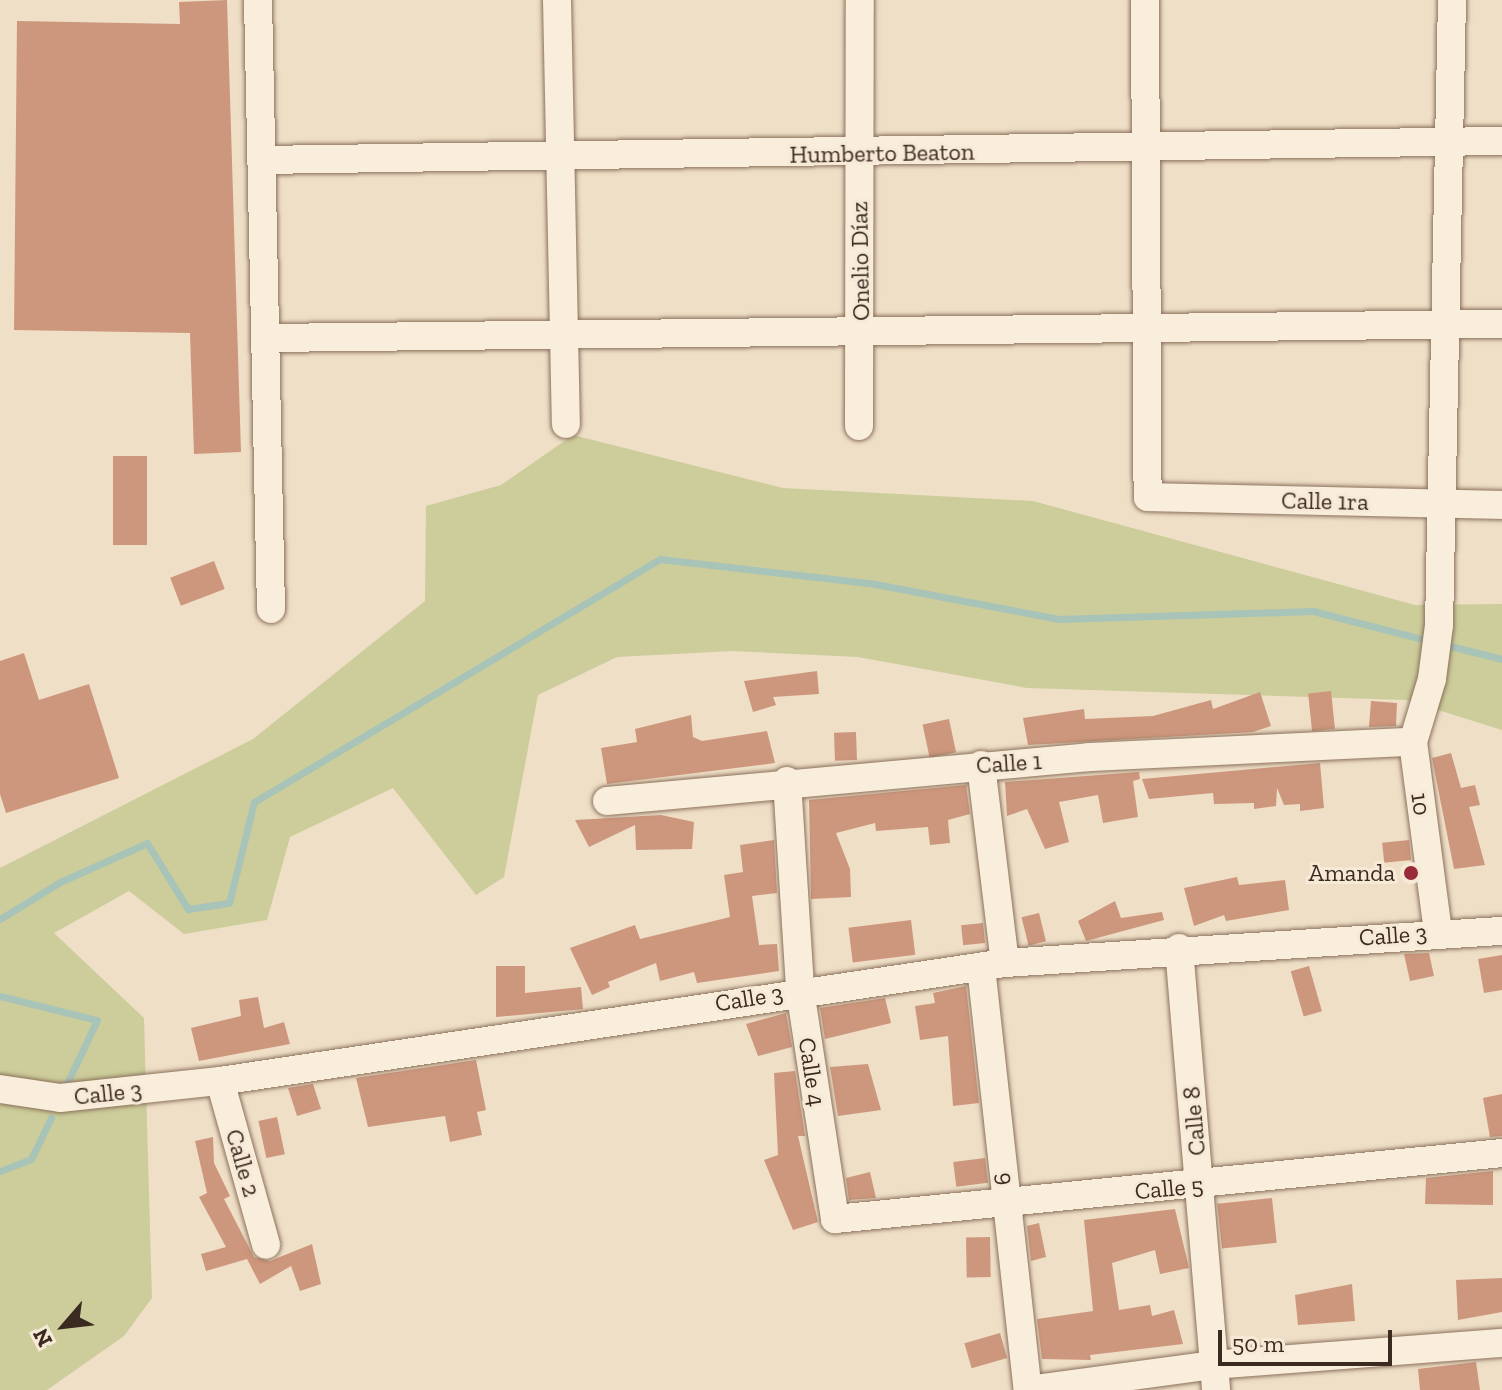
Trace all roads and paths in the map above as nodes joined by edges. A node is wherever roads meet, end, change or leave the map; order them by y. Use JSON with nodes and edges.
{"nodes":[{"id":1,"x":258,"y":0,"type":"edge"},
{"id":2,"x":557,"y":0,"type":"edge"},
{"id":3,"x":860,"y":0,"type":"edge"},
{"id":4,"x":1145,"y":0,"type":"edge"},
{"id":5,"x":1452,"y":0,"type":"edge"},
{"id":6,"x":1449,"y":141,"type":"junction"},
{"id":7,"x":1502,"y":141,"type":"edge"},
{"id":8,"x":1144,"y":147,"type":"junction"},
{"id":9,"x":858,"y":154,"type":"junction"},
{"id":10,"x":560,"y":155,"type":"junction"},
{"id":11,"x":261,"y":160,"type":"junction"},
{"id":12,"x":1448,"y":324,"type":"junction"},
{"id":13,"x":1502,"y":324,"type":"edge"},
{"id":14,"x":1148,"y":329,"type":"junction"},
{"id":15,"x":861,"y":330,"type":"junction"},
{"id":16,"x":565,"y":331,"type":"junction"},
{"id":17,"x":265,"y":338,"type":"junction"},
{"id":18,"x":566,"y":424,"type":"dead end"},
{"id":19,"x":859,"y":426,"type":"dead end"},
{"id":20,"x":1441,"y":504,"type":"junction"},
{"id":21,"x":1502,"y":505,"type":"edge"},
{"id":22,"x":271,"y":609,"type":"dead end"},
{"id":23,"x":1413,"y":742,"type":"junction"},
{"id":24,"x":981,"y":765,"type":"junction"},
{"id":25,"x":787,"y":781,"type":"junction"},
{"id":26,"x":607,"y":801,"type":"dead end"},
{"id":27,"x":1502,"y":931,"type":"edge"},
{"id":28,"x":1438,"y":932,"type":"junction"},
{"id":29,"x":1179,"y":948,"type":"junction"},
{"id":30,"x":993,"y":965,"type":"junction"},
{"id":31,"x":800,"y":990,"type":"junction"},
{"id":32,"x":220,"y":1081,"type":"junction"},
{"id":33,"x":0,"y":1089,"type":"edge"},
{"id":34,"x":1502,"y":1153,"type":"edge"},
{"id":35,"x":1200,"y":1186,"type":"junction"},
{"id":36,"x":1004,"y":1202,"type":"junction"},
{"id":37,"x":835,"y":1219,"type":"joint"},
{"id":38,"x":266,"y":1245,"type":"dead end"},
{"id":39,"x":1502,"y":1343,"type":"edge"},
{"id":40,"x":1214,"y":1377,"type":"edge"},
{"id":41,"x":1028,"y":1390,"type":"edge"}],
"edges":[{"from":1,"to":11,"type":"street"},
{"from":2,"to":10,"type":"street"},
{"from":3,"to":9,"type":"street","name":"Onelio Díaz"},
{"from":4,"to":8,"type":"street"},
{"from":5,"to":6,"type":"street","name":"10"},
{"from":6,"to":7,"type":"street","name":"Humberto Beaton"},
{"from":6,"to":8,"type":"street","name":"Humberto Beaton"},
{"from":6,"to":12,"type":"street","name":"10"},
{"from":8,"to":9,"type":"street","name":"Humberto Beaton"},
{"from":8,"to":14,"type":"street"},
{"from":9,"to":10,"type":"street","name":"Humberto Beaton"},
{"from":9,"to":15,"type":"street","name":"Onelio Díaz"},
{"from":10,"to":11,"type":"street","name":"Humberto Beaton"},
{"from":10,"to":16,"type":"street"},
{"from":11,"to":17,"type":"street"},
{"from":12,"to":13,"type":"street"},
{"from":12,"to":14,"type":"street"},
{"from":12,"to":20,"type":"street","name":"10"},
{"from":14,"to":15,"type":"street"},
{"from":14,"to":20,"type":"street","name":"Calle 1ra"},
{"from":15,"to":16,"type":"street"},
{"from":15,"to":19,"type":"street","name":"Onelio Díaz"},
{"from":16,"to":17,"type":"street"},
{"from":16,"to":18,"type":"street"},
{"from":17,"to":22,"type":"street"},
{"from":20,"to":21,"type":"street","name":"Calle 1ra"},
{"from":20,"to":23,"type":"street","name":"10"},
{"from":23,"to":24,"type":"street","name":"Calle 1"},
{"from":23,"to":28,"type":"street","name":"10"},
{"from":24,"to":25,"type":"street","name":"Calle 1"},
{"from":24,"to":30,"type":"street","name":"6"},
{"from":25,"to":26,"type":"street","name":"Calle 1"},
{"from":25,"to":31,"type":"street","name":"Calle 4"},
{"from":27,"to":28,"type":"street","name":"Calle 3"},
{"from":28,"to":29,"type":"street","name":"Calle 3"},
{"from":29,"to":30,"type":"street","name":"Calle 3"},
{"from":29,"to":35,"type":"street","name":"Calle 8"},
{"from":30,"to":31,"type":"street","name":"Calle 3"},
{"from":30,"to":36,"type":"street","name":"6"},
{"from":31,"to":32,"type":"street","name":"Calle 3"},
{"from":31,"to":37,"type":"street","name":"Calle 4"},
{"from":32,"to":33,"type":"street","name":"Calle 3"},
{"from":32,"to":38,"type":"street","name":"Calle 2"},
{"from":34,"to":35,"type":"street","name":"Calle 5"},
{"from":35,"to":36,"type":"street","name":"Calle 5"},
{"from":35,"to":40,"type":"street","name":"Calle 8"},
{"from":36,"to":37,"type":"street","name":"Calle 5"},
{"from":36,"to":41,"type":"street","name":"6"},
{"from":39,"to":40,"type":"street"},
{"from":40,"to":41,"type":"street"}]}
